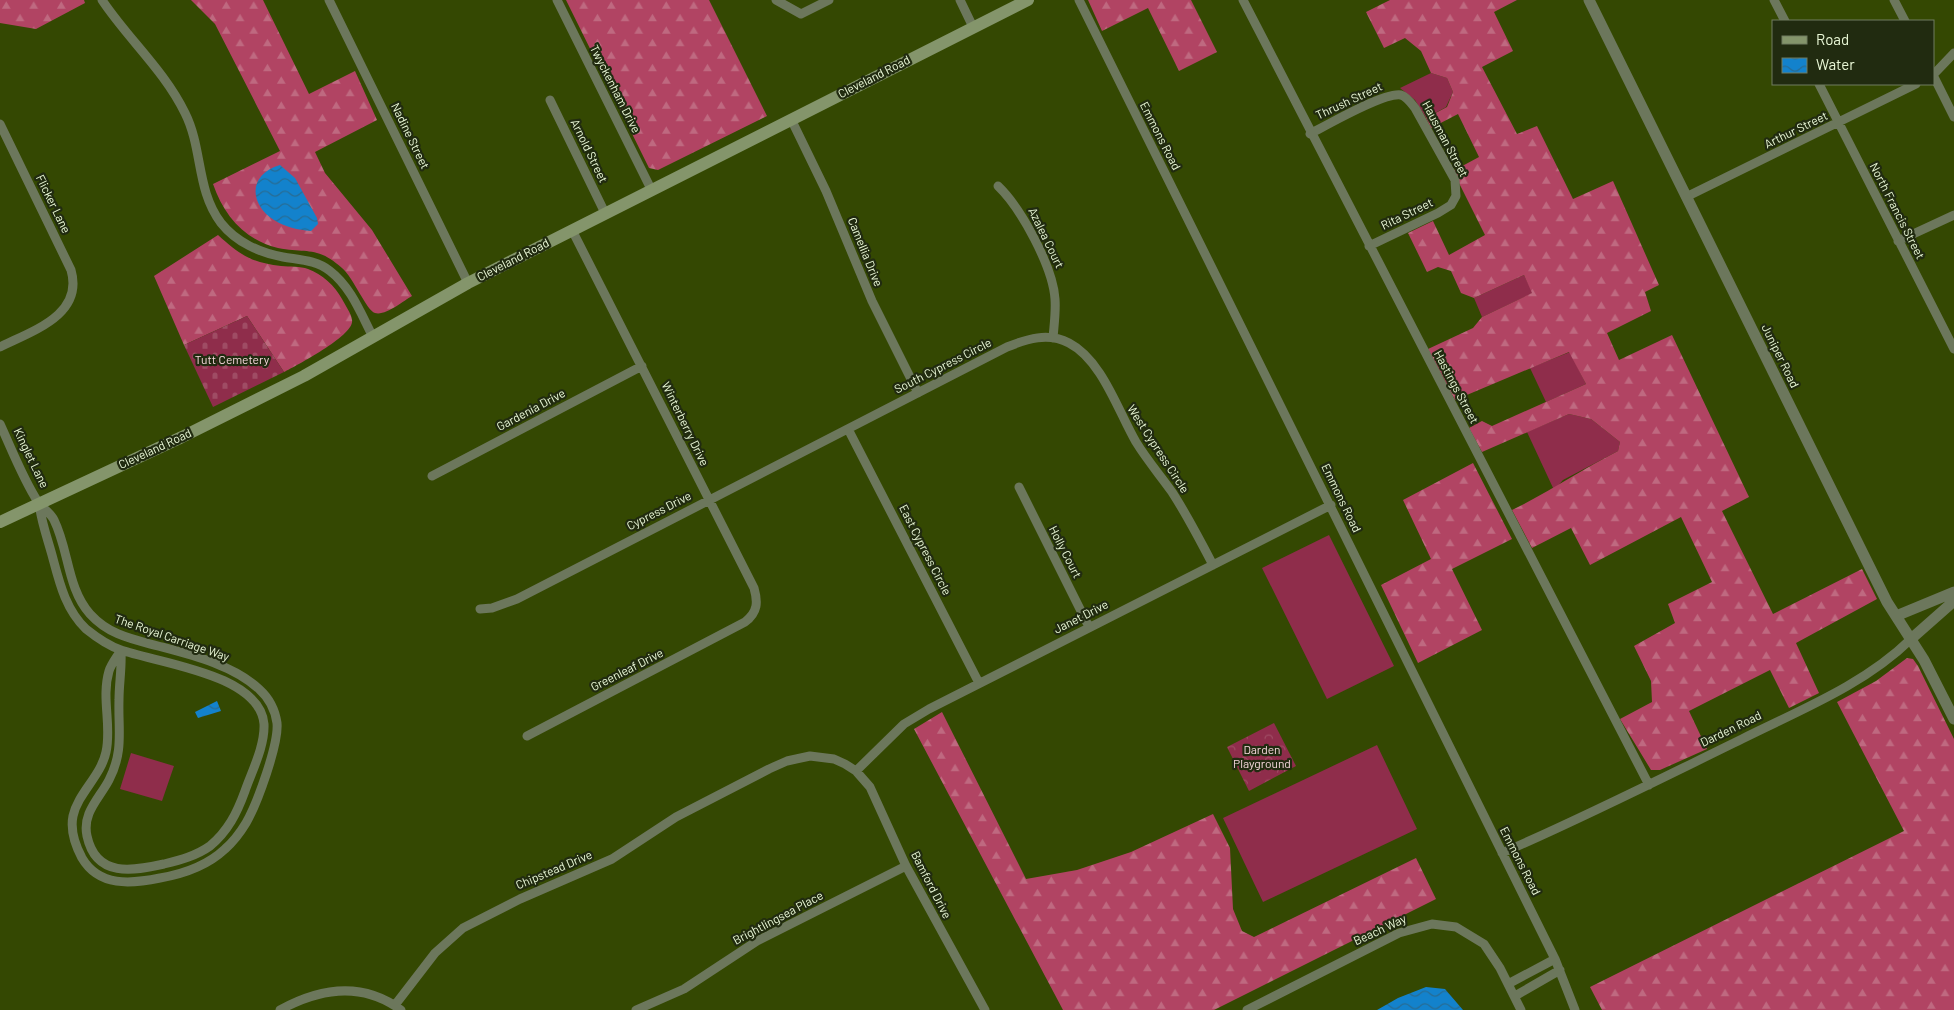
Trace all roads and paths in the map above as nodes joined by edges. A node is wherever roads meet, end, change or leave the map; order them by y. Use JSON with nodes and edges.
{"nodes":[{"id":1,"x":102,"y":0,"type":"edge"},
{"id":2,"x":329,"y":0,"type":"edge"},
{"id":3,"x":557,"y":0,"type":"edge"},
{"id":4,"x":776,"y":0,"type":"edge"},
{"id":5,"x":829,"y":0,"type":"edge"},
{"id":6,"x":960,"y":0,"type":"edge"},
{"id":7,"x":1028,"y":0,"type":"edge"},
{"id":8,"x":1079,"y":0,"type":"edge"},
{"id":9,"x":1243,"y":0,"type":"edge"},
{"id":10,"x":1589,"y":0,"type":"edge"},
{"id":11,"x":1774,"y":0,"type":"edge"},
{"id":12,"x":1894,"y":0,"type":"edge"},
{"id":13,"x":1784,"y":20,"type":"edge"},
{"id":14,"x":1904,"y":20,"type":"edge"},
{"id":15,"x":973,"y":27,"type":"junction"},
{"id":16,"x":1954,"y":53,"type":"edge"},
{"id":17,"x":1934,"y":74,"type":"edge"},
{"id":18,"x":1934,"y":77,"type":"edge"},
{"id":19,"x":1820,"y":85,"type":"edge"},
{"id":20,"x":1914,"y":85,"type":"edge"},
{"id":21,"x":1400,"y":95,"type":"joint"},
{"id":22,"x":550,"y":100,"type":"dead end"},
{"id":23,"x":1954,"y":117,"type":"edge"},
{"id":24,"x":791,"y":119,"type":"junction"},
{"id":25,"x":1840,"y":123,"type":"junction"},
{"id":26,"x":0,"y":124,"type":"edge"},
{"id":27,"x":1310,"y":134,"type":"junction"},
{"id":28,"x":998,"y":186,"type":"dead end"},
{"id":29,"x":651,"y":189,"type":"junction"},
{"id":30,"x":1686,"y":197,"type":"junction"},
{"id":31,"x":1454,"y":201,"type":"joint"},
{"id":32,"x":605,"y":213,"type":"junction"},
{"id":33,"x":1954,"y":216,"type":"edge"},
{"id":34,"x":572,"y":230,"type":"junction"},
{"id":35,"x":1898,"y":241,"type":"junction"},
{"id":36,"x":1369,"y":246,"type":"junction"},
{"id":37,"x":468,"y":283,"type":"junction"},
{"id":38,"x":373,"y":336,"type":"junction"},
{"id":39,"x":1053,"y":338,"type":"junction"},
{"id":40,"x":0,"y":348,"type":"edge"},
{"id":41,"x":1954,"y":349,"type":"edge"},
{"id":42,"x":642,"y":366,"type":"junction"},
{"id":43,"x":918,"y":393,"type":"junction"},
{"id":44,"x":0,"y":424,"type":"edge"},
{"id":45,"x":848,"y":429,"type":"junction"},
{"id":46,"x":432,"y":476,"type":"dead end"},
{"id":47,"x":1019,"y":487,"type":"dead end"},
{"id":48,"x":709,"y":499,"type":"junction"},
{"id":49,"x":39,"y":503,"type":"junction"},
{"id":50,"x":1331,"y":505,"type":"junction"},
{"id":51,"x":0,"y":522,"type":"edge"},
{"id":52,"x":1212,"y":565,"type":"junction"},
{"id":53,"x":1954,"y":592,"type":"edge"},
{"id":54,"x":1954,"y":601,"type":"edge"},
{"id":55,"x":480,"y":609,"type":"dead end"},
{"id":56,"x":1896,"y":616,"type":"junction"},
{"id":57,"x":738,"y":626,"type":"joint"},
{"id":58,"x":1089,"y":627,"type":"junction"},
{"id":59,"x":1911,"y":639,"type":"junction"},
{"id":60,"x":121,"y":650,"type":"junction"},
{"id":61,"x":979,"y":683,"type":"junction"},
{"id":62,"x":1954,"y":719,"type":"edge"},
{"id":63,"x":527,"y":736,"type":"dead end"},
{"id":64,"x":856,"y":771,"type":"junction"},
{"id":65,"x":1648,"y":785,"type":"junction"},
{"id":66,"x":1502,"y":853,"type":"junction"},
{"id":67,"x":906,"y":866,"type":"junction"},
{"id":68,"x":1555,"y":959,"type":"junction"},
{"id":69,"x":1560,"y":970,"type":"junction"},
{"id":70,"x":1508,"y":984,"type":"junction"},
{"id":71,"x":1515,"y":996,"type":"junction"},
{"id":72,"x":398,"y":1008,"type":"edge"},
{"id":73,"x":280,"y":1010,"type":"edge"},
{"id":74,"x":636,"y":1010,"type":"edge"},
{"id":75,"x":985,"y":1010,"type":"edge"},
{"id":76,"x":1247,"y":1010,"type":"edge"},
{"id":77,"x":1521,"y":1010,"type":"edge"},
{"id":78,"x":1575,"y":1010,"type":"edge"}],
"edges":[{"from":1,"to":38,"type":"street"},
{"from":2,"to":37,"type":"street","name":"Nadine Street"},
{"from":3,"to":29,"type":"street","name":"Twyckenham Drive"},
{"from":4,"to":5,"type":"street"},
{"from":6,"to":15,"type":"street"},
{"from":7,"to":15,"type":"main road","name":"Cleveland Road"},
{"from":8,"to":50,"type":"street","name":"Emmons Road"},
{"from":9,"to":27,"type":"street","name":"Hastings Street"},
{"from":10,"to":30,"type":"street","name":"Juniper Road"},
{"from":11,"to":13,"type":"street"},
{"from":12,"to":14,"type":"street"},
{"from":15,"to":24,"type":"main road","name":"Cleveland Road"},
{"from":16,"to":17,"type":"street"},
{"from":18,"to":23,"type":"street"},
{"from":19,"to":25,"type":"street","name":"North Francis Street"},
{"from":20,"to":25,"type":"street","name":"Arthur Street"},
{"from":21,"to":27,"type":"street","name":"Thrush Street"},
{"from":21,"to":31,"type":"street","name":"Hausman Street"},
{"from":22,"to":32,"type":"street","name":"Arnold Street"},
{"from":24,"to":29,"type":"main road","name":"Cleveland Road"},
{"from":24,"to":43,"type":"street","name":"Camellia Drive"},
{"from":25,"to":30,"type":"street","name":"Arthur Street"},
{"from":25,"to":35,"type":"street","name":"North Francis Street"},
{"from":26,"to":40,"type":"street","name":"Flicker Lane"},
{"from":27,"to":36,"type":"street","name":"Hastings Street"},
{"from":28,"to":39,"type":"street","name":"Azalea Court"},
{"from":29,"to":32,"type":"main road","name":"Cleveland Road"},
{"from":30,"to":56,"type":"street","name":"Juniper Road"},
{"from":31,"to":36,"type":"street","name":"Rita Street"},
{"from":32,"to":34,"type":"main road","name":"Cleveland Road"},
{"from":33,"to":35,"type":"street"},
{"from":34,"to":37,"type":"main road","name":"Cleveland Road"},
{"from":34,"to":42,"type":"street","name":"Winterberry Drive"},
{"from":35,"to":41,"type":"street","name":"North Francis Street"},
{"from":36,"to":65,"type":"street","name":"Hastings Street"},
{"from":37,"to":38,"type":"main road","name":"Cleveland Road"},
{"from":38,"to":49,"type":"main road","name":"Cleveland Road"},
{"from":39,"to":43,"type":"street","name":"South Cypress Circle"},
{"from":39,"to":52,"type":"street","name":"West Cypress Circle"},
{"from":42,"to":46,"type":"street","name":"Gardenia Drive"},
{"from":42,"to":48,"type":"street","name":"Winterberry Drive"},
{"from":43,"to":45,"type":"street","name":"South Cypress Circle"},
{"from":44,"to":49,"type":"street","name":"Kinglet Lane"},
{"from":45,"to":48,"type":"street","name":"Cypress Drive"},
{"from":45,"to":61,"type":"street","name":"East Cypress Circle"},
{"from":47,"to":58,"type":"street","name":"Holly Court"},
{"from":48,"to":55,"type":"street","name":"Cypress Drive"},
{"from":48,"to":57,"type":"street","name":"Winterberry Drive"},
{"from":49,"to":51,"type":"main road","name":"Cleveland Road"},
{"from":49,"to":60,"type":"street","name":"The Royal Carriage Way"},
{"from":49,"to":60,"type":"street","name":"The Royal Carriage Way"},
{"from":50,"to":52,"type":"street","name":"Janet Drive"},
{"from":50,"to":66,"type":"street","name":"Emmons Road"},
{"from":52,"to":58,"type":"street","name":"Janet Drive"},
{"from":53,"to":56,"type":"street"},
{"from":54,"to":59,"type":"street","name":"Darden Road"},
{"from":56,"to":59,"type":"street","name":"Juniper Road"},
{"from":57,"to":63,"type":"street","name":"Greenleaf Drive"},
{"from":58,"to":61,"type":"street","name":"Janet Drive"},
{"from":59,"to":62,"type":"street","name":"Juniper Road"},
{"from":59,"to":65,"type":"street","name":"Darden Road"},
{"from":60,"to":60,"type":"street","name":"The Royal Carriage Way"},
{"from":61,"to":64,"type":"street","name":"Janet Drive"},
{"from":64,"to":67,"type":"street","name":"Bamford Drive"},
{"from":64,"to":72,"type":"street","name":"Chipstead Drive"},
{"from":65,"to":66,"type":"street","name":"Darden Road"},
{"from":66,"to":68,"type":"street","name":"Emmons Road"},
{"from":67,"to":74,"type":"street","name":"Brightlingsea Place"},
{"from":67,"to":75,"type":"street","name":"Bamford Drive"},
{"from":68,"to":69,"type":"street","name":"Emmons Road"},
{"from":68,"to":70,"type":"street"},
{"from":69,"to":71,"type":"street"},
{"from":69,"to":78,"type":"street","name":"Emmons Road"},
{"from":70,"to":71,"type":"street","name":"Beach Way"},
{"from":70,"to":76,"type":"street","name":"Beach Way"},
{"from":71,"to":77,"type":"street","name":"Beach Way"},
{"from":72,"to":73,"type":"street","name":"Chipstead Drive"}]}
